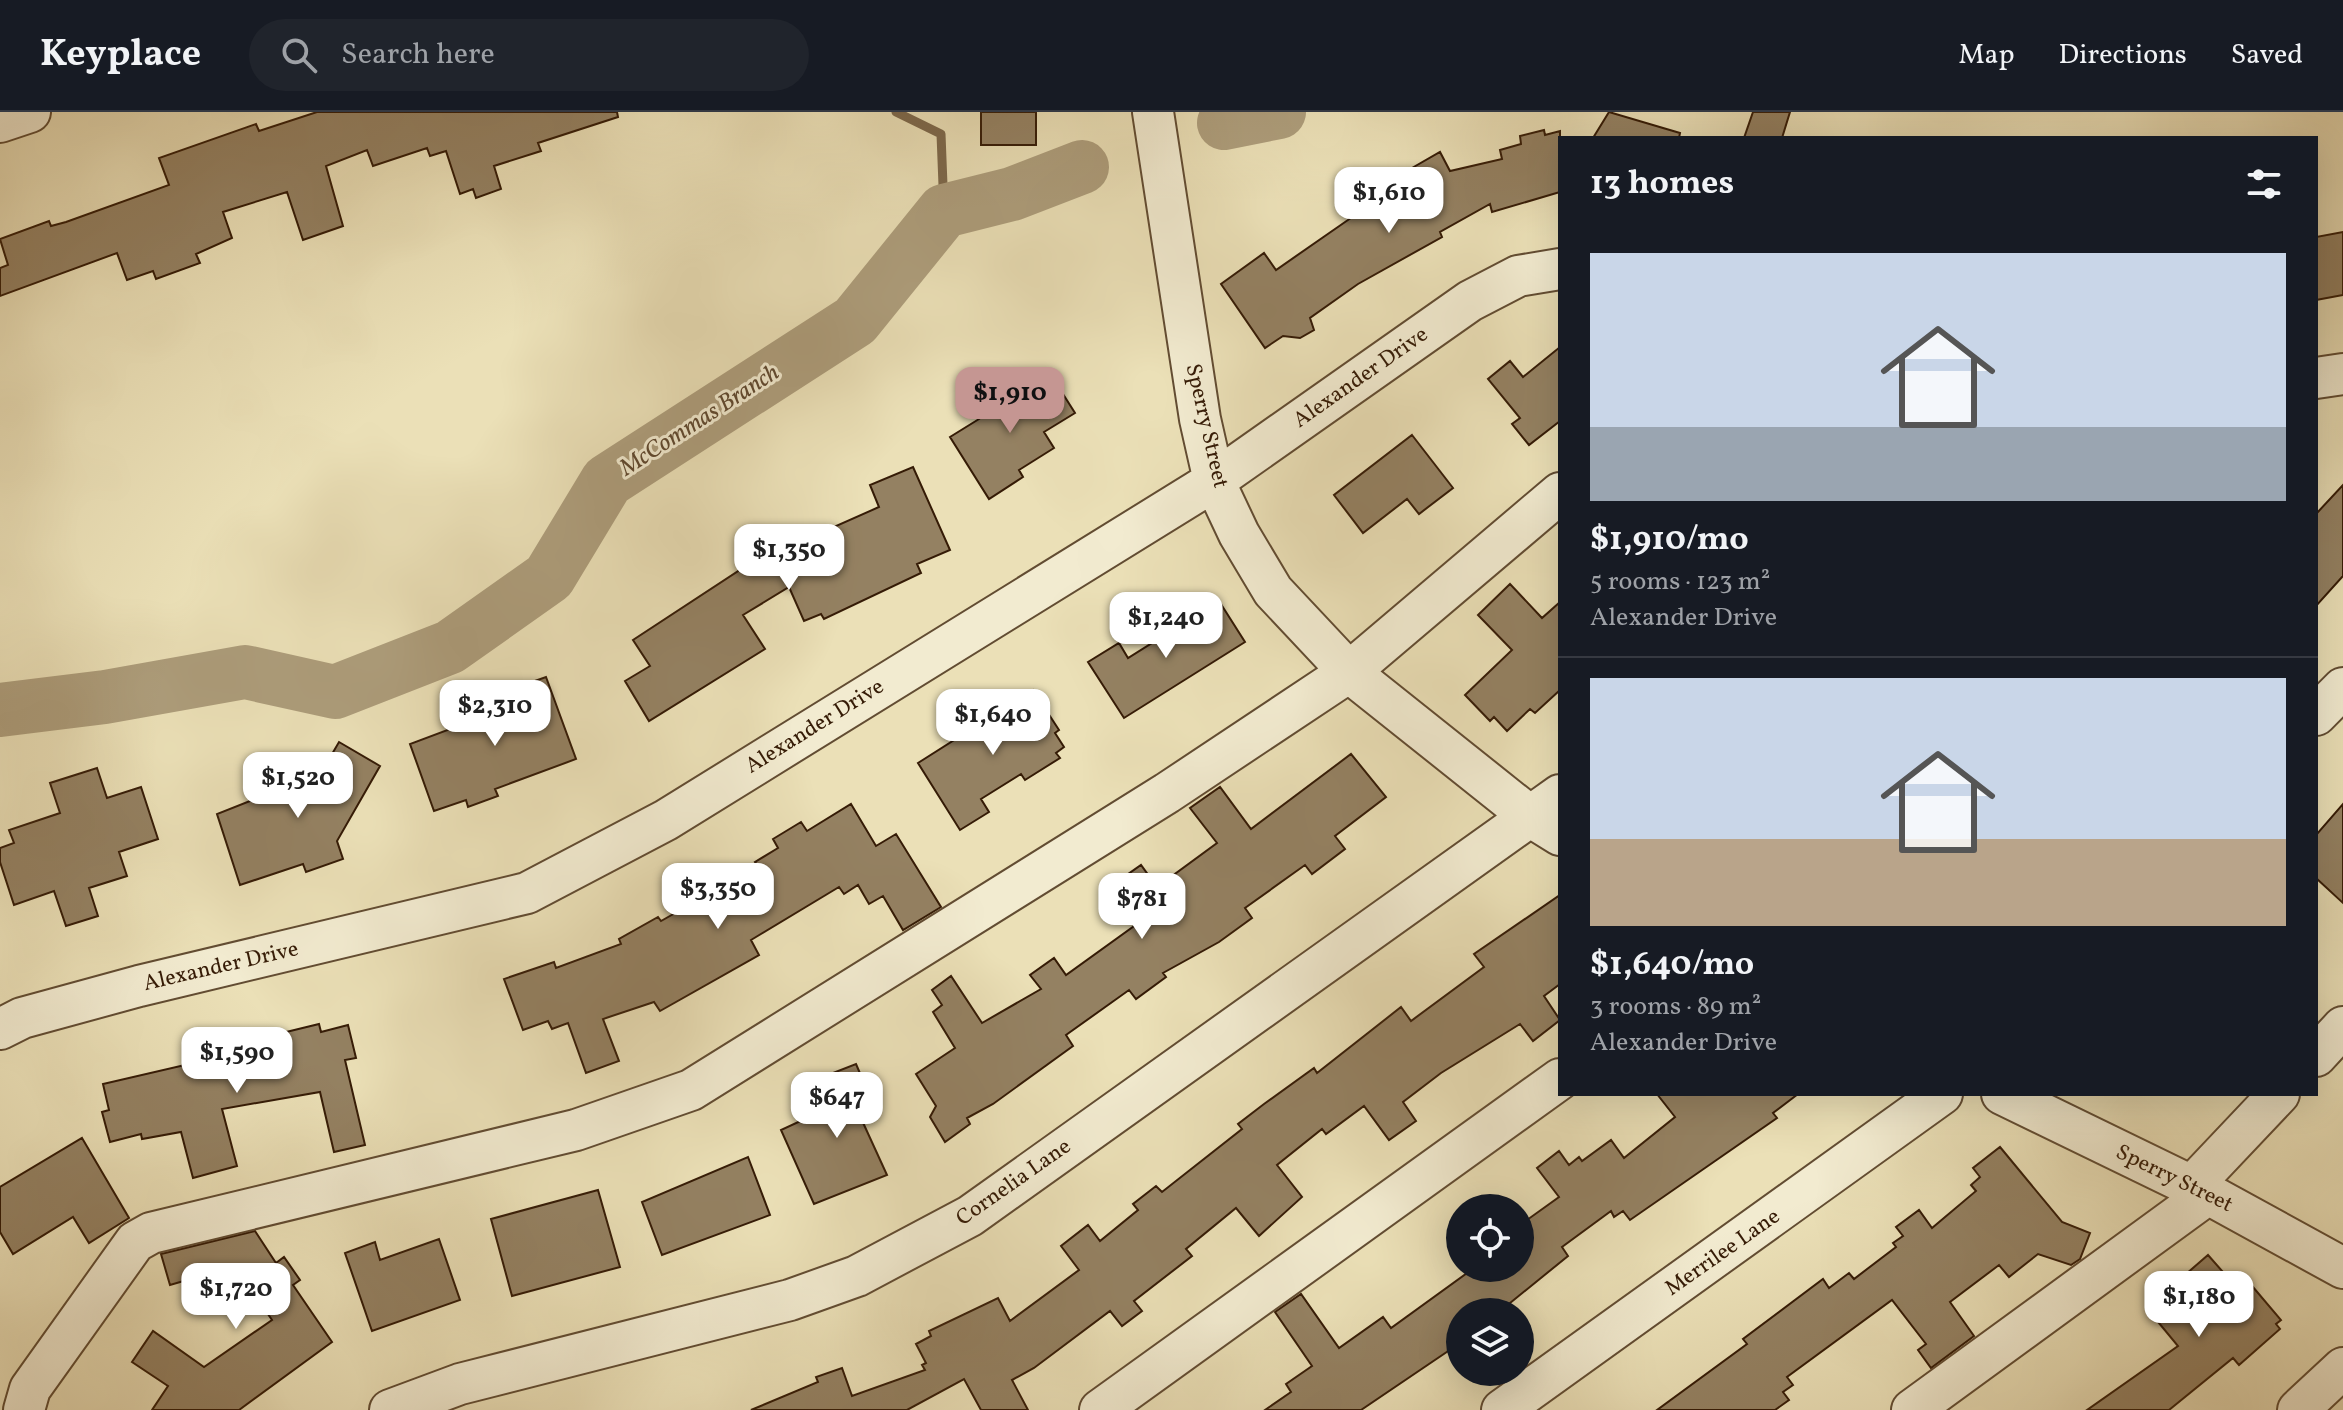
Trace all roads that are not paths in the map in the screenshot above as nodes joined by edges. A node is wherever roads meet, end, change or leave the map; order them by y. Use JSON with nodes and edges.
{"nodes":[{"id":1,"x":30,"y":112,"type":"edge"},
{"id":2,"x":1153,"y":112,"type":"edge"},
{"id":3,"x":0,"y":122,"type":"edge"},
{"id":4,"x":1558,"y":269,"type":"edge"},
{"id":5,"x":1214,"y":481,"type":"junction"},
{"id":6,"x":1558,"y":495,"type":"edge"},
{"id":7,"x":1349,"y":672,"type":"junction"},
{"id":8,"x":2343,"y":688,"type":"edge"},
{"id":9,"x":2318,"y":713,"type":"edge"},
{"id":10,"x":1550,"y":816,"type":"edge"},
{"id":11,"x":2343,"y":1027,"type":"edge"},
{"id":12,"x":0,"y":1029,"type":"edge"},
{"id":13,"x":2318,"y":1054,"type":"edge"},
{"id":14,"x":1558,"y":1080,"type":"edge"},
{"id":15,"x":1939,"y":1096,"type":"edge"},
{"id":16,"x":2006,"y":1096,"type":"edge"},
{"id":17,"x":2277,"y":1096,"type":"edge"},
{"id":18,"x":2200,"y":1191,"type":"junction"},
{"id":19,"x":2343,"y":1268,"type":"edge"},
{"id":20,"x":2343,"y":1368,"type":"edge"},
{"id":21,"x":24,"y":1410,"type":"edge"},
{"id":22,"x":390,"y":1410,"type":"edge"},
{"id":23,"x":1100,"y":1410,"type":"edge"},
{"id":24,"x":1502,"y":1410,"type":"edge"},
{"id":25,"x":1912,"y":1410,"type":"edge"},
{"id":26,"x":2298,"y":1410,"type":"edge"}],
"edges":[{"from":1,"to":3,"type":"street"},
{"from":2,"to":5,"type":"street","name":"Sperry Street"},
{"from":4,"to":5,"type":"street","name":"Alexander Drive"},
{"from":5,"to":7,"type":"street","name":"Sperry Street"},
{"from":5,"to":12,"type":"street","name":"Alexander Drive"},
{"from":6,"to":7,"type":"street"},
{"from":7,"to":10,"type":"street","name":"Sperry Street"},
{"from":7,"to":21,"type":"street"},
{"from":8,"to":9,"type":"street"},
{"from":10,"to":22,"type":"street","name":"Cornelia Lane"},
{"from":11,"to":13,"type":"street"},
{"from":14,"to":23,"type":"street"},
{"from":15,"to":24,"type":"street","name":"Merrilee Lane"},
{"from":16,"to":18,"type":"street","name":"Sperry Street"},
{"from":17,"to":18,"type":"street"},
{"from":18,"to":19,"type":"street","name":"Sperry Street"},
{"from":18,"to":25,"type":"street"},
{"from":20,"to":26,"type":"street"}]}
